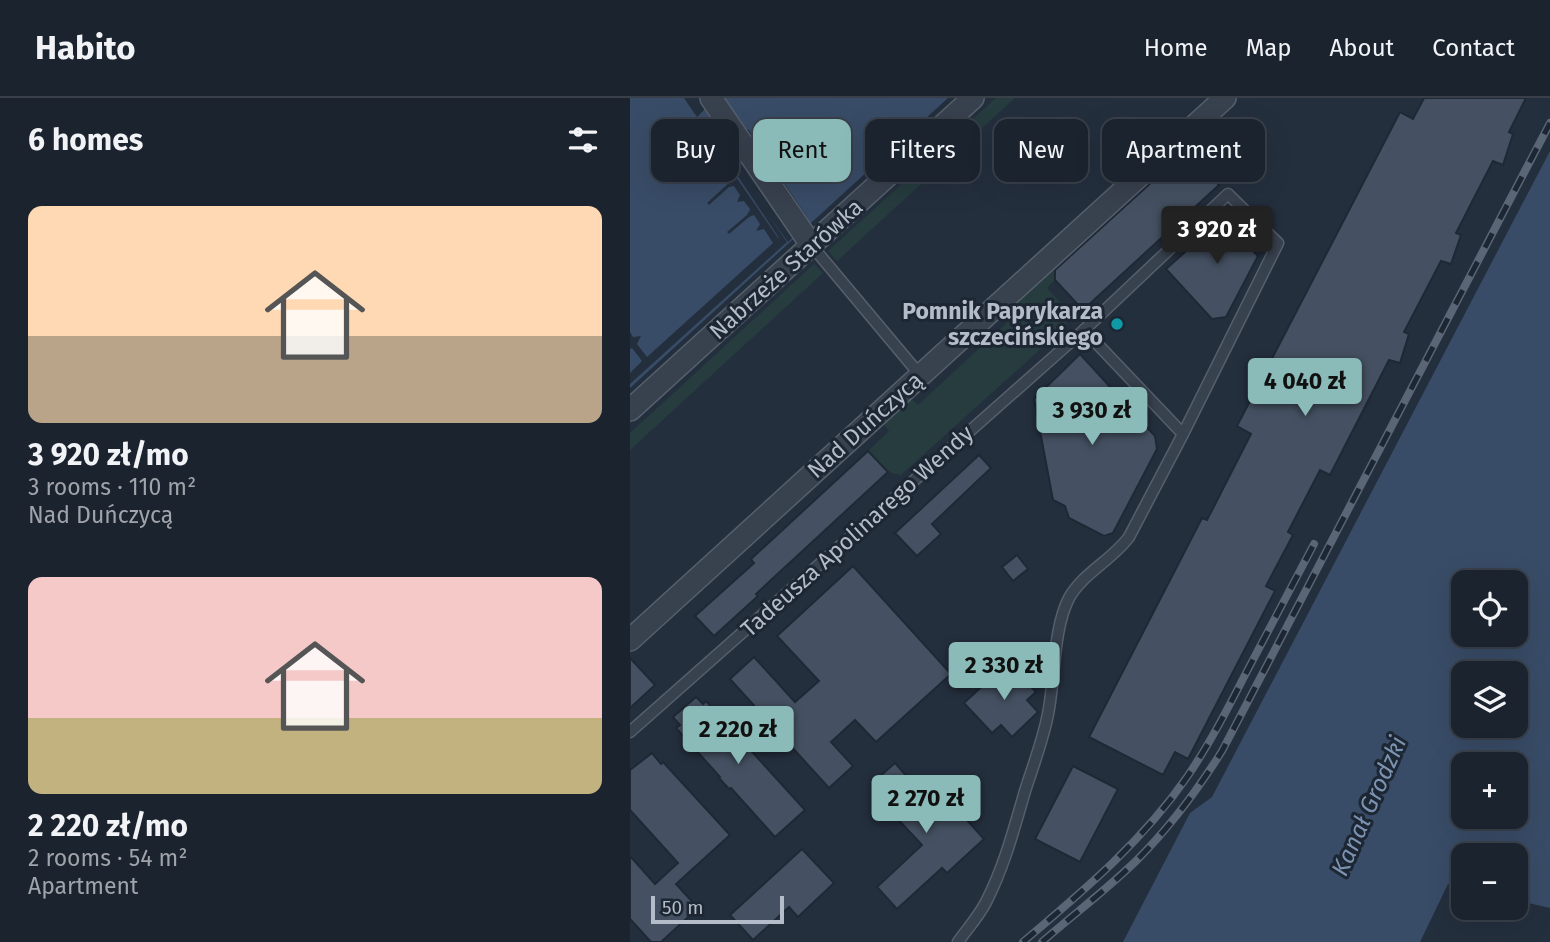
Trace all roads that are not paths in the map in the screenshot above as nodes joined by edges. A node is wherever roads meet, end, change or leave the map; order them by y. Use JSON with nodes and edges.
{"nodes":[{"id":1,"x":711,"y":98,"type":"edge"},
{"id":2,"x":973,"y":98,"type":"edge"},
{"id":3,"x":1225,"y":98,"type":"edge"},
{"id":4,"x":807,"y":239,"type":"junction"},
{"id":5,"x":1084,"y":330,"type":"junction"},
{"id":6,"x":920,"y":375,"type":"junction"},
{"id":7,"x":630,"y":410,"type":"edge"},
{"id":8,"x":1183,"y":434,"type":"junction"},
{"id":9,"x":630,"y":640,"type":"edge"},
{"id":10,"x":630,"y":732,"type":"edge"},
{"id":11,"x":958,"y":942,"type":"edge"}],
"edges":[{"from":1,"to":4,"type":"street"},
{"from":2,"to":4,"type":"street","name":"Nabrzeże Starówka"},
{"from":3,"to":6,"type":"street","name":"Nad Duńczycą"},
{"from":4,"to":6,"type":"lane"},
{"from":4,"to":7,"type":"street","name":"Nabrzeże Starówka"},
{"from":5,"to":8,"type":"lane"},
{"from":5,"to":8,"type":"lane","name":"Tadeusza Apolinarego Wendy"},
{"from":5,"to":10,"type":"lane","name":"Tadeusza Apolinarego Wendy"},
{"from":6,"to":9,"type":"street","name":"Nad Duńczycą"},
{"from":8,"to":11,"type":"lane"}]}
